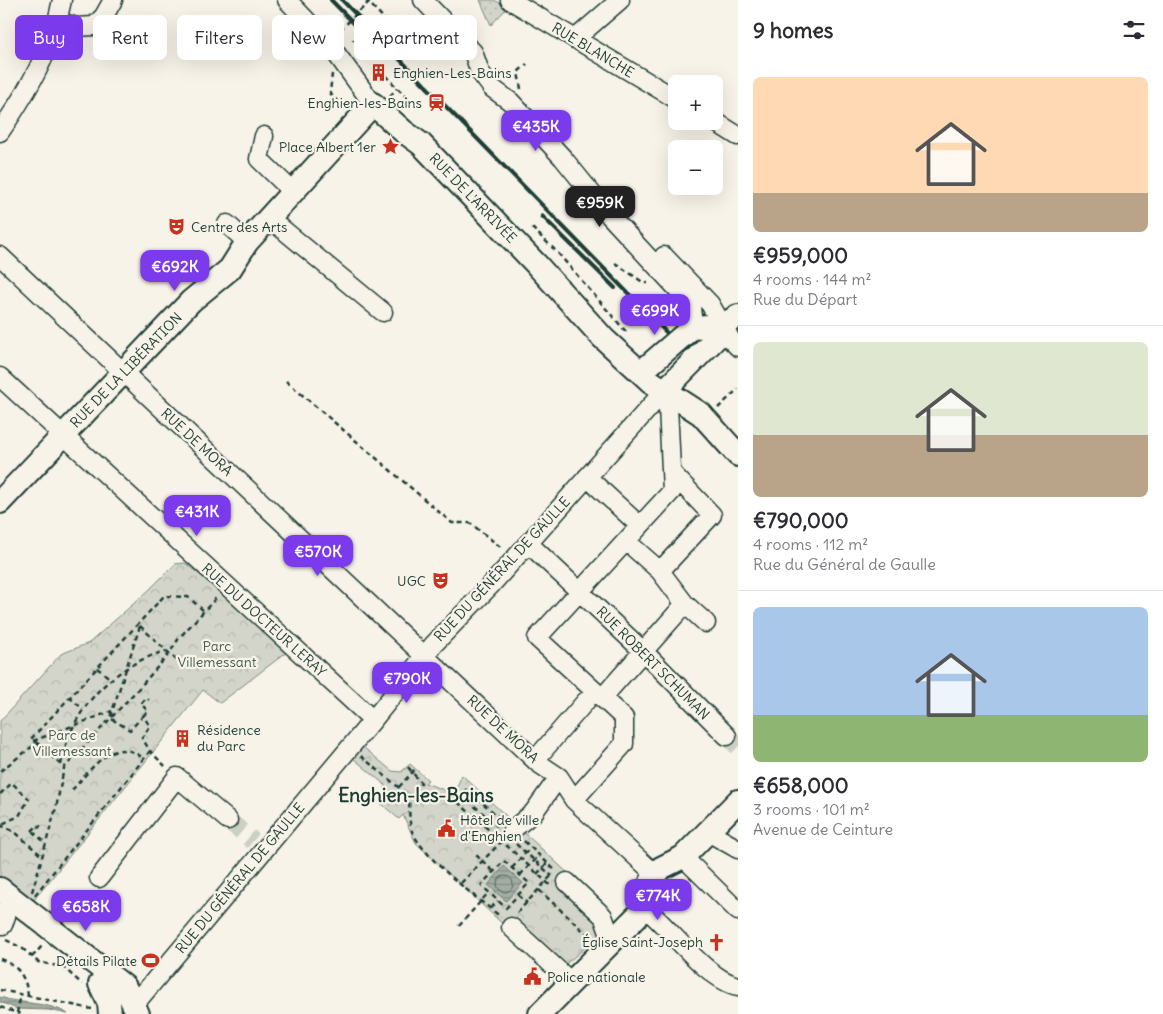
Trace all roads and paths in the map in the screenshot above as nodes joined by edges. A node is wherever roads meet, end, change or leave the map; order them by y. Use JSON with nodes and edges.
{"nodes":[{"id":1,"x":62,"y":0,"type":"edge"},
{"id":2,"x":113,"y":0,"type":"edge"},
{"id":3,"x":287,"y":0,"type":"edge"},
{"id":4,"x":371,"y":0,"type":"edge"},
{"id":5,"x":423,"y":0,"type":"edge"},
{"id":6,"x":432,"y":0,"type":"edge"},
{"id":7,"x":510,"y":0,"type":"edge"},
{"id":8,"x":620,"y":0,"type":"edge"},
{"id":9,"x":372,"y":6,"type":"dead end"},
{"id":10,"x":59,"y":15,"type":"edge"},
{"id":11,"x":381,"y":15,"type":"edge"},
{"id":12,"x":344,"y":26,"type":"edge"},
{"id":13,"x":83,"y":27,"type":"edge"},
{"id":14,"x":575,"y":39,"type":"junction"},
{"id":15,"x":40,"y":60,"type":"edge"},
{"id":16,"x":334,"y":68,"type":"dead end"},
{"id":17,"x":378,"y":69,"type":"dead end"},
{"id":18,"x":397,"y":88,"type":"junction"},
{"id":19,"x":393,"y":92,"type":"dead end"},
{"id":20,"x":668,"y":94,"type":"edge"},
{"id":21,"x":504,"y":96,"type":"junction"},
{"id":22,"x":409,"y":100,"type":"dead end"},
{"id":23,"x":373,"y":104,"type":"junction"},
{"id":24,"x":723,"y":127,"type":"edge"},
{"id":25,"x":350,"y":129,"type":"junction"},
{"id":26,"x":0,"y":132,"type":"edge"},
{"id":27,"x":264,"y":136,"type":"dead end"},
{"id":28,"x":738,"y":136,"type":"edge"},
{"id":29,"x":588,"y":187,"type":"junction"},
{"id":30,"x":293,"y":192,"type":"junction"},
{"id":31,"x":269,"y":218,"type":"junction"},
{"id":32,"x":227,"y":224,"type":"dead end"},
{"id":33,"x":532,"y":228,"type":"dead end"},
{"id":34,"x":247,"y":242,"type":"junction"},
{"id":35,"x":638,"y":244,"type":"junction"},
{"id":36,"x":0,"y":256,"type":"edge"},
{"id":37,"x":615,"y":263,"type":"dead end"},
{"id":38,"x":648,"y":283,"type":"dead end"},
{"id":39,"x":383,"y":312,"type":"dead end"},
{"id":40,"x":725,"y":318,"type":"edge"},
{"id":41,"x":693,"y":327,"type":"junction"},
{"id":42,"x":629,"y":336,"type":"dead end"},
{"id":43,"x":738,"y":347,"type":"edge"},
{"id":44,"x":685,"y":368,"type":"junction"},
{"id":45,"x":123,"y":372,"type":"junction"},
{"id":46,"x":642,"y":372,"type":"junction"},
{"id":47,"x":0,"y":377,"type":"edge"},
{"id":48,"x":286,"y":381,"type":"dead end"},
{"id":49,"x":738,"y":389,"type":"edge"},
{"id":50,"x":667,"y":398,"type":"junction"},
{"id":51,"x":704,"y":417,"type":"junction"},
{"id":52,"x":64,"y":436,"type":"junction"},
{"id":53,"x":738,"y":455,"type":"edge"},
{"id":54,"x":672,"y":472,"type":"junction"},
{"id":55,"x":587,"y":477,"type":"junction"},
{"id":56,"x":0,"y":502,"type":"edge"},
{"id":57,"x":640,"y":526,"type":"junction"},
{"id":58,"x":626,"y":541,"type":"junction"},
{"id":59,"x":528,"y":543,"type":"junction"},
{"id":60,"x":515,"y":558,"type":"junction"},
{"id":61,"x":660,"y":571,"type":"junction"},
{"id":62,"x":227,"y":587,"type":"junction"},
{"id":63,"x":579,"y":591,"type":"junction"},
{"id":64,"x":685,"y":604,"type":"junction"},
{"id":65,"x":204,"y":611,"type":"junction"},
{"id":66,"x":706,"y":623,"type":"dead end"},
{"id":67,"x":139,"y":624,"type":"junction"},
{"id":68,"x":166,"y":651,"type":"junction"},
{"id":69,"x":644,"y":652,"type":"junction"},
{"id":70,"x":169,"y":654,"type":"junction"},
{"id":71,"x":424,"y":655,"type":"junction"},
{"id":72,"x":97,"y":668,"type":"junction"},
{"id":73,"x":185,"y":668,"type":"dead end"},
{"id":74,"x":126,"y":669,"type":"junction"},
{"id":75,"x":111,"y":679,"type":"junction"},
{"id":76,"x":69,"y":698,"type":"junction"},
{"id":77,"x":594,"y":699,"type":"junction"},
{"id":78,"x":149,"y":700,"type":"dead end"},
{"id":79,"x":119,"y":708,"type":"junction"},
{"id":80,"x":84,"y":709,"type":"junction"},
{"id":81,"x":112,"y":711,"type":"junction"},
{"id":82,"x":143,"y":716,"type":"junction"},
{"id":83,"x":110,"y":718,"type":"junction"},
{"id":84,"x":374,"y":720,"type":"junction"},
{"id":85,"x":74,"y":725,"type":"junction"},
{"id":86,"x":727,"y":736,"type":"tunnel mouth"},
{"id":87,"x":33,"y":740,"type":"junction"},
{"id":88,"x":37,"y":743,"type":"junction"},
{"id":89,"x":351,"y":747,"type":"junction"},
{"id":90,"x":150,"y":751,"type":"junction"},
{"id":91,"x":144,"y":759,"type":"junction"},
{"id":92,"x":535,"y":760,"type":"junction"},
{"id":93,"x":62,"y":766,"type":"junction"},
{"id":94,"x":408,"y":767,"type":"dead end"},
{"id":95,"x":0,"y":771,"type":"edge"},
{"id":96,"x":414,"y":771,"type":"junction"},
{"id":97,"x":177,"y":777,"type":"junction"},
{"id":98,"x":559,"y":777,"type":"junction"},
{"id":99,"x":399,"y":788,"type":"junction"},
{"id":100,"x":72,"y":790,"type":"dead end"},
{"id":101,"x":0,"y":794,"type":"edge"},
{"id":102,"x":409,"y":796,"type":"junction"},
{"id":103,"x":451,"y":796,"type":"junction"},
{"id":104,"x":574,"y":800,"type":"junction"},
{"id":105,"x":738,"y":801,"type":"edge"},
{"id":106,"x":228,"y":820,"type":"tunnel mouth"},
{"id":107,"x":0,"y":825,"type":"edge"},
{"id":108,"x":32,"y":831,"type":"dead end"},
{"id":109,"x":708,"y":832,"type":"junction"},
{"id":110,"x":507,"y":835,"type":"junction"},
{"id":111,"x":46,"y":843,"type":"junction"},
{"id":112,"x":531,"y":847,"type":"junction"},
{"id":113,"x":738,"y":849,"type":"edge"},
{"id":114,"x":476,"y":855,"type":"dead end"},
{"id":115,"x":540,"y":855,"type":"junction"},
{"id":116,"x":43,"y":857,"type":"junction"},
{"id":117,"x":683,"y":858,"type":"junction"},
{"id":118,"x":521,"y":859,"type":"junction"},
{"id":119,"x":482,"y":862,"type":"junction"},
{"id":120,"x":548,"y":862,"type":"junction"},
{"id":121,"x":529,"y":866,"type":"junction"},
{"id":122,"x":512,"y":868,"type":"junction"},
{"id":123,"x":493,"y":872,"type":"junction"},
{"id":124,"x":537,"y":874,"type":"junction"},
{"id":125,"x":655,"y":874,"type":"junction"},
{"id":126,"x":520,"y":876,"type":"junction"},
{"id":127,"x":99,"y":878,"type":"dead end"},
{"id":128,"x":546,"y":882,"type":"junction"},
{"id":129,"x":461,"y":884,"type":"junction"},
{"id":130,"x":560,"y":885,"type":"joint"},
{"id":131,"x":0,"y":889,"type":"edge"},
{"id":132,"x":538,"y":890,"type":"junction"},
{"id":133,"x":489,"y":892,"type":"junction"},
{"id":134,"x":32,"y":894,"type":"dead end"},
{"id":135,"x":518,"y":896,"type":"junction"},
{"id":136,"x":498,"y":900,"type":"junction"},
{"id":137,"x":482,"y":901,"type":"junction"},
{"id":138,"x":0,"y":902,"type":"edge"},
{"id":139,"x":30,"y":902,"type":"dead end"},
{"id":140,"x":527,"y":903,"type":"junction"},
{"id":141,"x":645,"y":908,"type":"junction"},
{"id":142,"x":490,"y":909,"type":"junction"},
{"id":143,"x":738,"y":911,"type":"edge"},
{"id":144,"x":510,"y":920,"type":"junction"},
{"id":145,"x":1,"y":925,"type":"edge"},
{"id":146,"x":459,"y":926,"type":"dead end"},
{"id":147,"x":602,"y":941,"type":"junction"},
{"id":148,"x":0,"y":958,"type":"edge"},
{"id":149,"x":571,"y":982,"type":"junction"},
{"id":150,"x":92,"y":985,"type":"junction"},
{"id":151,"x":738,"y":986,"type":"edge"},
{"id":152,"x":0,"y":990,"type":"edge"},
{"id":153,"x":21,"y":994,"type":"junction"},
{"id":154,"x":28,"y":996,"type":"junction"},
{"id":155,"x":0,"y":1007,"type":"edge"},
{"id":156,"x":104,"y":1012,"type":"edge"},
{"id":157,"x":137,"y":1012,"type":"edge"},
{"id":158,"x":18,"y":1014,"type":"edge"},
{"id":159,"x":540,"y":1014,"type":"edge"}],
"edges":[{"from":1,"to":10,"type":"street"},
{"from":2,"to":13,"type":"street"},
{"from":3,"to":23,"type":"street","name":"RUE DE L'ARRIVÉE"},
{"from":4,"to":12,"type":"path","bridge":true},
{"from":5,"to":21,"type":"street"},
{"from":6,"to":21,"type":"street"},
{"from":7,"to":14,"type":"street","name":"RUE BLANCHE"},
{"from":8,"to":14,"type":"street"},
{"from":9,"to":11,"type":"path"},
{"from":14,"to":20,"type":"street","name":"RUE BLANCHE"},
{"from":15,"to":26,"type":"street"},
{"from":16,"to":25,"type":"path"},
{"from":17,"to":18,"type":"path"},
{"from":18,"to":19,"type":"path"},
{"from":18,"to":22,"type":"path"},
{"from":21,"to":29,"type":"street"},
{"from":23,"to":25,"type":"main road","name":"RUE DE LA LIBÉRATION"},
{"from":23,"to":46,"type":"main road","name":"RUE DE L'ARRIVÉE"},
{"from":24,"to":28,"type":"street"},
{"from":25,"to":30,"type":"main road","name":"RUE DE LA LIBÉRATION"},
{"from":27,"to":30,"type":"street"},
{"from":29,"to":35,"type":"street"},
{"from":29,"to":40,"type":"street"},
{"from":30,"to":31,"type":"main road","name":"RUE DE LA LIBÉRATION"},
{"from":31,"to":34,"type":"main road","name":"RUE DE LA LIBÉRATION"},
{"from":31,"to":39,"type":"street"},
{"from":32,"to":34,"type":"street"},
{"from":33,"to":42,"type":"path"},
{"from":34,"to":45,"type":"main road","name":"RUE DE LA LIBÉRATION"},
{"from":35,"to":40,"type":"street"},
{"from":35,"to":41,"type":"street"},
{"from":36,"to":45,"type":"street","name":"RUE DE MORA"},
{"from":37,"to":38,"type":"path"},
{"from":40,"to":41,"type":"main road"},
{"from":40,"to":43,"type":"street"},
{"from":40,"to":44,"type":"main road","name":"RUE DU GÉNÉRAL DE GAULLE"},
{"from":41,"to":46,"type":"main road"},
{"from":44,"to":50,"type":"main road","name":"RUE DU GÉNÉRAL DE GAULLE"},
{"from":44,"to":51,"type":"main road"},
{"from":45,"to":52,"type":"main road","name":"RUE DE LA LIBÉRATION"},
{"from":45,"to":71,"type":"street","name":"RUE DE MORA"},
{"from":46,"to":50,"type":"main road","name":"RUE DE L'ARRIVÉE"},
{"from":47,"to":52,"type":"street","name":"RUE DU DOCTEUR LERAY"},
{"from":48,"to":60,"type":"path"},
{"from":49,"to":51,"type":"path"},
{"from":50,"to":51,"type":"main road","name":"RUE DE L'ARRIVÉE"},
{"from":50,"to":54,"type":"street"},
{"from":50,"to":55,"type":"street","name":"RUE DU GÉNÉRAL DE GAULLE"},
{"from":51,"to":53,"type":"main road"},
{"from":52,"to":56,"type":"main road","name":"RUE DE LA LIBÉRATION"},
{"from":52,"to":62,"type":"street","name":"RUE DU DOCTEUR LERAY"},
{"from":54,"to":57,"type":"street"},
{"from":54,"to":61,"type":"street"},
{"from":55,"to":57,"type":"street"},
{"from":55,"to":59,"type":"street","name":"RUE DU GÉNÉRAL DE GAULLE"},
{"from":57,"to":58,"type":"street"},
{"from":58,"to":61,"type":"street"},
{"from":58,"to":63,"type":"street"},
{"from":59,"to":60,"type":"street","name":"RUE DU GÉNÉRAL DE GAULLE"},
{"from":59,"to":63,"type":"street","name":"RUE ROBERT SCHUMAN"},
{"from":60,"to":71,"type":"street","name":"RUE DU GÉNÉRAL DE GAULLE"},
{"from":61,"to":64,"type":"street"},
{"from":62,"to":65,"type":"path"},
{"from":62,"to":84,"type":"street","name":"RUE DU DOCTEUR LERAY"},
{"from":63,"to":69,"type":"street","name":"RUE ROBERT SCHUMAN"},
{"from":63,"to":77,"type":"street"},
{"from":64,"to":66,"type":"street"},
{"from":64,"to":69,"type":"street"},
{"from":65,"to":67,"type":"path"},
{"from":65,"to":70,"type":"path"},
{"from":67,"to":68,"type":"path"},
{"from":67,"to":72,"type":"path"},
{"from":67,"to":74,"type":"path"},
{"from":68,"to":70,"type":"path"},
{"from":68,"to":74,"type":"path"},
{"from":69,"to":77,"type":"street"},
{"from":69,"to":86,"type":"street","name":"RUE ROBERT SCHUMAN"},
{"from":70,"to":73,"type":"path"},
{"from":70,"to":79,"type":"path"},
{"from":71,"to":84,"type":"street","name":"RUE DU GÉNÉRAL DE GAULLE"},
{"from":71,"to":92,"type":"street","name":"RUE DE MORA"},
{"from":72,"to":75,"type":"path"},
{"from":72,"to":76,"type":"path"},
{"from":74,"to":75,"type":"path"},
{"from":74,"to":81,"type":"path"},
{"from":75,"to":80,"type":"path"},
{"from":76,"to":80,"type":"path"},
{"from":76,"to":87,"type":"path"},
{"from":77,"to":92,"type":"street"},
{"from":77,"to":104,"type":"street"},
{"from":78,"to":82,"type":"path"},
{"from":79,"to":81,"type":"path"},
{"from":79,"to":83,"type":"path"},
{"from":80,"to":85,"type":"path"},
{"from":81,"to":83,"type":"path"},
{"from":81,"to":85,"type":"path"},
{"from":82,"to":83,"type":"path"},
{"from":82,"to":90,"type":"path"},
{"from":83,"to":93,"type":"path"},
{"from":84,"to":89,"type":"street","name":"RUE DU GÉNÉRAL DE GAULLE"},
{"from":85,"to":87,"type":"path"},
{"from":85,"to":93,"type":"path"},
{"from":87,"to":88,"type":"path"},
{"from":88,"to":93,"type":"path"},
{"from":88,"to":95,"type":"path"},
{"from":89,"to":99,"type":"path"},
{"from":89,"to":157,"type":"street","name":"RUE DU GÉNÉRAL DE GAULLE"},
{"from":90,"to":91,"type":"path"},
{"from":90,"to":97,"type":"path"},
{"from":91,"to":100,"type":"path"},
{"from":91,"to":139,"type":"path"},
{"from":92,"to":98,"type":"street","name":"RUE DE MORA"},
{"from":93,"to":111,"type":"path"},
{"from":94,"to":96,"type":"path"},
{"from":96,"to":99,"type":"path"},
{"from":96,"to":102,"type":"path"},
{"from":97,"to":106,"type":"street"},
{"from":97,"to":127,"type":"street"},
{"from":98,"to":104,"type":"street","name":"RUE DE MORA"},
{"from":98,"to":110,"type":"street"},
{"from":99,"to":102,"type":"path"},
{"from":101,"to":107,"type":"path"},
{"from":102,"to":103,"type":"path"},
{"from":102,"to":129,"type":"path"},
{"from":103,"to":110,"type":"path"},
{"from":103,"to":110,"type":"path"},
{"from":104,"to":125,"type":"street","name":"RUE DE MORA"},
{"from":105,"to":109,"type":"main road"},
{"from":107,"to":116,"type":"path"},
{"from":108,"to":111,"type":"path"},
{"from":109,"to":113,"type":"street"},
{"from":109,"to":117,"type":"main road"},
{"from":110,"to":112,"type":"path"},
{"from":110,"to":118,"type":"path"},
{"from":110,"to":119,"type":"path"},
{"from":111,"to":116,"type":"path"},
{"from":112,"to":115,"type":"path"},
{"from":112,"to":118,"type":"path"},
{"from":114,"to":119,"type":"path"},
{"from":115,"to":120,"type":"path"},
{"from":115,"to":121,"type":"path"},
{"from":116,"to":134,"type":"path"},
{"from":117,"to":125,"type":"main road"},
{"from":117,"to":143,"type":"street"},
{"from":118,"to":121,"type":"path"},
{"from":118,"to":122,"type":"path"},
{"from":119,"to":123,"type":"path"},
{"from":119,"to":129,"type":"path"},
{"from":120,"to":124,"type":"path"},
{"from":120,"to":128,"type":"path"},
{"from":121,"to":124,"type":"path"},
{"from":121,"to":126,"type":"path"},
{"from":122,"to":123,"type":"path"},
{"from":122,"to":126,"type":"path"},
{"from":123,"to":133,"type":"path"},
{"from":124,"to":128,"type":"path"},
{"from":125,"to":141,"type":"main road"},
{"from":126,"to":135,"type":"path"},
{"from":128,"to":130,"type":"path"},
{"from":128,"to":132,"type":"path"},
{"from":129,"to":137,"type":"path"},
{"from":130,"to":147,"type":"street"},
{"from":131,"to":157,"type":"main road"},
{"from":132,"to":140,"type":"path"},
{"from":132,"to":147,"type":"path"},
{"from":133,"to":136,"type":"path"},
{"from":133,"to":137,"type":"path"},
{"from":135,"to":136,"type":"path"},
{"from":135,"to":140,"type":"path"},
{"from":136,"to":142,"type":"path"},
{"from":137,"to":142,"type":"path"},
{"from":137,"to":146,"type":"path"},
{"from":138,"to":150,"type":"main road"},
{"from":140,"to":144,"type":"path"},
{"from":141,"to":147,"type":"main road"},
{"from":141,"to":151,"type":"street"},
{"from":142,"to":144,"type":"path"},
{"from":144,"to":149,"type":"street"},
{"from":145,"to":150,"type":"path"},
{"from":147,"to":149,"type":"main road"},
{"from":148,"to":154,"type":"path"},
{"from":149,"to":159,"type":"main road"},
{"from":150,"to":156,"type":"main road"},
{"from":150,"to":157,"type":"main road"},
{"from":152,"to":153,"type":"path"},
{"from":153,"to":154,"type":"path"},
{"from":153,"to":158,"type":"path"},
{"from":154,"to":156,"type":"path"},
{"from":155,"to":158,"type":"path"}]}
